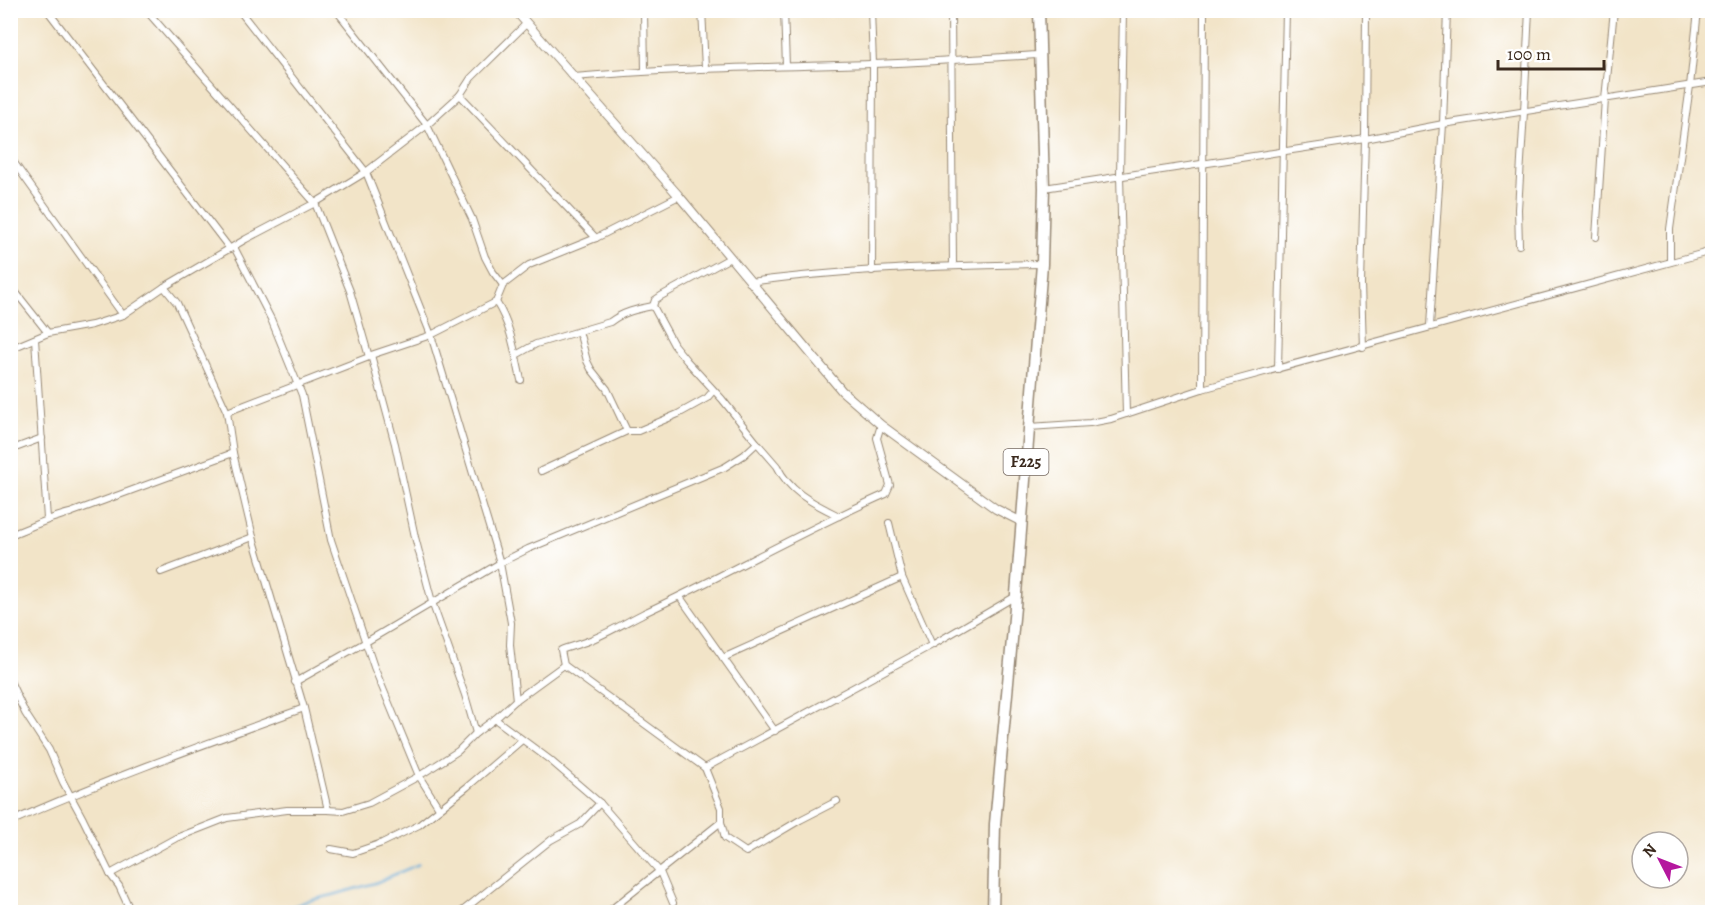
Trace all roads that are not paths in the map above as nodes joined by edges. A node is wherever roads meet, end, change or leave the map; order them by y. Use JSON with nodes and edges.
{"nodes":[{"id":1,"x":47,"y":10,"type":"edge"},
{"id":2,"x":146,"y":10,"type":"edge"},
{"id":3,"x":239,"y":10,"type":"edge"},
{"id":4,"x":336,"y":10,"type":"edge"},
{"id":5,"x":515,"y":10,"type":"edge"},
{"id":6,"x":644,"y":10,"type":"edge"},
{"id":7,"x":702,"y":10,"type":"edge"},
{"id":8,"x":784,"y":10,"type":"edge"},
{"id":9,"x":871,"y":10,"type":"edge"},
{"id":10,"x":951,"y":10,"type":"edge"},
{"id":11,"x":1039,"y":10,"type":"edge"},
{"id":12,"x":1124,"y":10,"type":"edge"},
{"id":13,"x":1204,"y":10,"type":"edge"},
{"id":14,"x":1286,"y":10,"type":"edge"},
{"id":15,"x":1366,"y":10,"type":"edge"},
{"id":16,"x":1448,"y":10,"type":"edge"},
{"id":17,"x":1528,"y":10,"type":"edge"},
{"id":18,"x":1614,"y":10,"type":"edge"},
{"id":19,"x":1698,"y":10,"type":"edge"},
{"id":20,"x":526,"y":24,"type":"junction"},
{"id":21,"x":1039,"y":55,"type":"junction"},
{"id":22,"x":951,"y":60,"type":"junction"},
{"id":23,"x":873,"y":64,"type":"junction"},
{"id":24,"x":786,"y":66,"type":"junction"},
{"id":25,"x":705,"y":68,"type":"junction"},
{"id":26,"x":645,"y":71,"type":"junction"},
{"id":27,"x":574,"y":77,"type":"junction"},
{"id":28,"x":1713,"y":82,"type":"edge"},
{"id":29,"x":1690,"y":86,"type":"junction"},
{"id":30,"x":460,"y":95,"type":"junction"},
{"id":31,"x":1605,"y":99,"type":"junction"},
{"id":32,"x":1524,"y":112,"type":"junction"},
{"id":33,"x":1443,"y":124,"type":"junction"},
{"id":34,"x":427,"y":125,"type":"junction"},
{"id":35,"x":1365,"y":139,"type":"junction"},
{"id":36,"x":1284,"y":151,"type":"junction"},
{"id":37,"x":10,"y":157,"type":"edge"},
{"id":38,"x":1202,"y":163,"type":"junction"},
{"id":39,"x":366,"y":172,"type":"junction"},
{"id":40,"x":1120,"y":175,"type":"junction"},
{"id":41,"x":1044,"y":188,"type":"junction"},
{"id":42,"x":679,"y":196,"type":"junction"},
{"id":43,"x":315,"y":203,"type":"junction"},
{"id":44,"x":1596,"y":237,"type":"dead end"},
{"id":45,"x":596,"y":238,"type":"junction"},
{"id":46,"x":1519,"y":245,"type":"dead end"},
{"id":47,"x":232,"y":248,"type":"junction"},
{"id":48,"x":1713,"y":251,"type":"edge"},
{"id":49,"x":730,"y":258,"type":"junction"},
{"id":50,"x":1670,"y":262,"type":"junction"},
{"id":51,"x":1042,"y":264,"type":"junction"},
{"id":52,"x":953,"y":265,"type":"junction"},
{"id":53,"x":872,"y":271,"type":"junction"},
{"id":54,"x":749,"y":282,"type":"junction"},
{"id":55,"x":10,"y":285,"type":"edge"},
{"id":56,"x":503,"y":285,"type":"junction"},
{"id":57,"x":164,"y":287,"type":"junction"},
{"id":58,"x":496,"y":302,"type":"junction"},
{"id":59,"x":653,"y":306,"type":"junction"},
{"id":60,"x":123,"y":315,"type":"junction"},
{"id":61,"x":1430,"y":326,"type":"junction"},
{"id":62,"x":579,"y":331,"type":"junction"},
{"id":63,"x":48,"y":333,"type":"junction"},
{"id":64,"x":431,"y":335,"type":"junction"},
{"id":65,"x":35,"y":339,"type":"junction"},
{"id":66,"x":1363,"y":346,"type":"junction"},
{"id":67,"x":10,"y":349,"type":"edge"},
{"id":68,"x":516,"y":355,"type":"junction"},
{"id":69,"x":370,"y":356,"type":"junction"},
{"id":70,"x":1278,"y":369,"type":"junction"},
{"id":71,"x":521,"y":380,"type":"dead end"},
{"id":72,"x":298,"y":386,"type":"junction"},
{"id":73,"x":1202,"y":389,"type":"junction"},
{"id":74,"x":713,"y":391,"type":"junction"},
{"id":75,"x":227,"y":412,"type":"junction"},
{"id":76,"x":1126,"y":414,"type":"junction"},
{"id":77,"x":881,"y":425,"type":"junction"},
{"id":78,"x":1029,"y":427,"type":"junction"},
{"id":79,"x":627,"y":431,"type":"junction"},
{"id":80,"x":42,"y":438,"type":"junction"},
{"id":81,"x":757,"y":443,"type":"junction"},
{"id":82,"x":10,"y":450,"type":"edge"},
{"id":83,"x":233,"y":453,"type":"junction"},
{"id":84,"x":542,"y":471,"type":"dead end"},
{"id":85,"x":838,"y":516,"type":"junction"},
{"id":86,"x":46,"y":519,"type":"junction"},
{"id":87,"x":1022,"y":522,"type":"junction"},
{"id":88,"x":889,"y":523,"type":"dead end"},
{"id":89,"x":10,"y":535,"type":"edge"},
{"id":90,"x":253,"y":537,"type":"junction"},
{"id":91,"x":500,"y":563,"type":"junction"},
{"id":92,"x":162,"y":572,"type":"dead end"},
{"id":93,"x":902,"y":577,"type":"junction"},
{"id":94,"x":1016,"y":596,"type":"junction"},
{"id":95,"x":680,"y":597,"type":"junction"},
{"id":96,"x":432,"y":602,"type":"junction"},
{"id":97,"x":366,"y":642,"type":"junction"},
{"id":98,"x":932,"y":645,"type":"junction"},
{"id":99,"x":723,"y":658,"type":"junction"},
{"id":100,"x":564,"y":665,"type":"junction"},
{"id":101,"x":10,"y":681,"type":"edge"},
{"id":102,"x":295,"y":682,"type":"junction"},
{"id":103,"x":516,"y":700,"type":"junction"},
{"id":104,"x":304,"y":708,"type":"junction"},
{"id":105,"x":495,"y":719,"type":"junction"},
{"id":106,"x":775,"y":731,"type":"junction"},
{"id":107,"x":476,"y":733,"type":"junction"},
{"id":108,"x":522,"y":740,"type":"junction"},
{"id":109,"x":705,"y":768,"type":"junction"},
{"id":110,"x":419,"y":776,"type":"junction"},
{"id":111,"x":70,"y":795,"type":"junction"},
{"id":112,"x":837,"y":801,"type":"dead end"},
{"id":113,"x":600,"y":803,"type":"junction"},
{"id":114,"x":439,"y":808,"type":"junction"},
{"id":115,"x":328,"y":810,"type":"junction"},
{"id":116,"x":10,"y":822,"type":"edge"},
{"id":117,"x":721,"y":822,"type":"junction"},
{"id":118,"x":332,"y":849,"type":"dead end"},
{"id":119,"x":660,"y":872,"type":"junction"},
{"id":120,"x":110,"y":874,"type":"junction"},
{"id":121,"x":674,"y":903,"type":"dead end"},
{"id":122,"x":131,"y":912,"type":"edge"},
{"id":123,"x":461,"y":912,"type":"edge"},
{"id":124,"x":608,"y":912,"type":"edge"},
{"id":125,"x":993,"y":912,"type":"edge"}],
"edges":[{"from":1,"to":47,"type":"street"},
{"from":2,"to":43,"type":"street"},
{"from":3,"to":39,"type":"street"},
{"from":4,"to":34,"type":"street"},
{"from":5,"to":20,"type":"street"},
{"from":6,"to":26,"type":"street"},
{"from":7,"to":25,"type":"street"},
{"from":8,"to":24,"type":"street"},
{"from":9,"to":23,"type":"street"},
{"from":10,"to":22,"type":"street"},
{"from":11,"to":21,"type":"main road","number":"F225"},
{"from":12,"to":40,"type":"street"},
{"from":13,"to":38,"type":"street"},
{"from":14,"to":36,"type":"street"},
{"from":15,"to":35,"type":"street"},
{"from":16,"to":33,"type":"street"},
{"from":17,"to":32,"type":"street"},
{"from":18,"to":31,"type":"street"},
{"from":19,"to":29,"type":"street"},
{"from":20,"to":27,"type":"street"},
{"from":20,"to":30,"type":"street"},
{"from":21,"to":22,"type":"street"},
{"from":21,"to":41,"type":"main road","number":"F225"},
{"from":22,"to":23,"type":"street"},
{"from":22,"to":52,"type":"street"},
{"from":23,"to":24,"type":"street"},
{"from":23,"to":53,"type":"street"},
{"from":24,"to":25,"type":"street"},
{"from":25,"to":26,"type":"street"},
{"from":26,"to":27,"type":"street"},
{"from":27,"to":42,"type":"street"},
{"from":28,"to":29,"type":"street"},
{"from":29,"to":31,"type":"street"},
{"from":29,"to":50,"type":"street"},
{"from":30,"to":34,"type":"street"},
{"from":30,"to":45,"type":"street"},
{"from":31,"to":32,"type":"street"},
{"from":31,"to":44,"type":"street"},
{"from":32,"to":33,"type":"street"},
{"from":32,"to":46,"type":"street"},
{"from":33,"to":35,"type":"street"},
{"from":33,"to":61,"type":"street"},
{"from":34,"to":39,"type":"street"},
{"from":34,"to":56,"type":"street"},
{"from":35,"to":36,"type":"street"},
{"from":35,"to":66,"type":"street"},
{"from":36,"to":38,"type":"street"},
{"from":36,"to":70,"type":"street"},
{"from":37,"to":60,"type":"street"},
{"from":38,"to":40,"type":"street"},
{"from":38,"to":73,"type":"street"},
{"from":39,"to":43,"type":"street"},
{"from":39,"to":64,"type":"street"},
{"from":40,"to":41,"type":"street"},
{"from":40,"to":76,"type":"street"},
{"from":41,"to":51,"type":"main road","number":"F225"},
{"from":42,"to":45,"type":"street"},
{"from":42,"to":49,"type":"street"},
{"from":43,"to":47,"type":"street"},
{"from":43,"to":69,"type":"street"},
{"from":45,"to":56,"type":"street"},
{"from":47,"to":57,"type":"street"},
{"from":47,"to":72,"type":"street"},
{"from":48,"to":50,"type":"street"},
{"from":49,"to":54,"type":"street"},
{"from":49,"to":59,"type":"street"},
{"from":50,"to":61,"type":"street"},
{"from":51,"to":52,"type":"street"},
{"from":51,"to":78,"type":"main road","number":"F225"},
{"from":52,"to":53,"type":"street"},
{"from":53,"to":54,"type":"street"},
{"from":54,"to":77,"type":"street"},
{"from":55,"to":63,"type":"street"},
{"from":56,"to":58,"type":"street"},
{"from":57,"to":60,"type":"street"},
{"from":57,"to":75,"type":"street"},
{"from":58,"to":64,"type":"street"},
{"from":58,"to":68,"type":"street"},
{"from":59,"to":62,"type":"street"},
{"from":59,"to":74,"type":"street"},
{"from":60,"to":63,"type":"street"},
{"from":61,"to":66,"type":"street"},
{"from":62,"to":68,"type":"street"},
{"from":62,"to":79,"type":"street"},
{"from":63,"to":65,"type":"street"},
{"from":64,"to":69,"type":"street"},
{"from":64,"to":91,"type":"street"},
{"from":65,"to":67,"type":"street"},
{"from":65,"to":80,"type":"street"},
{"from":66,"to":70,"type":"street"},
{"from":68,"to":71,"type":"street"},
{"from":69,"to":72,"type":"street"},
{"from":69,"to":96,"type":"street"},
{"from":70,"to":73,"type":"street"},
{"from":72,"to":75,"type":"street"},
{"from":72,"to":97,"type":"street"},
{"from":73,"to":76,"type":"street"},
{"from":74,"to":79,"type":"street"},
{"from":74,"to":81,"type":"street"},
{"from":75,"to":83,"type":"street"},
{"from":76,"to":78,"type":"street"},
{"from":77,"to":85,"type":"street"},
{"from":77,"to":87,"type":"street"},
{"from":78,"to":87,"type":"main road","number":"F225"},
{"from":79,"to":84,"type":"street"},
{"from":80,"to":82,"type":"street"},
{"from":80,"to":86,"type":"street"},
{"from":81,"to":85,"type":"street"},
{"from":81,"to":91,"type":"street"},
{"from":83,"to":86,"type":"street"},
{"from":83,"to":90,"type":"street"},
{"from":85,"to":95,"type":"street"},
{"from":86,"to":89,"type":"street"},
{"from":87,"to":94,"type":"main road","number":"F225"},
{"from":88,"to":93,"type":"street"},
{"from":90,"to":92,"type":"street"},
{"from":90,"to":102,"type":"street"},
{"from":91,"to":96,"type":"street"},
{"from":91,"to":103,"type":"street"},
{"from":93,"to":98,"type":"street"},
{"from":93,"to":99,"type":"street"},
{"from":94,"to":98,"type":"street"},
{"from":94,"to":125,"type":"main road","number":"F225"},
{"from":95,"to":99,"type":"street"},
{"from":95,"to":100,"type":"street"},
{"from":96,"to":97,"type":"street"},
{"from":96,"to":107,"type":"street"},
{"from":97,"to":102,"type":"street"},
{"from":97,"to":110,"type":"street"},
{"from":98,"to":106,"type":"street"},
{"from":99,"to":106,"type":"street"},
{"from":100,"to":103,"type":"street"},
{"from":100,"to":109,"type":"street"},
{"from":101,"to":111,"type":"street"},
{"from":102,"to":104,"type":"street"},
{"from":103,"to":105,"type":"street"},
{"from":104,"to":111,"type":"street"},
{"from":104,"to":115,"type":"street"},
{"from":105,"to":107,"type":"street"},
{"from":105,"to":108,"type":"street"},
{"from":106,"to":109,"type":"street"},
{"from":107,"to":110,"type":"street"},
{"from":108,"to":113,"type":"street"},
{"from":108,"to":114,"type":"street"},
{"from":109,"to":117,"type":"street"},
{"from":110,"to":114,"type":"street"},
{"from":110,"to":115,"type":"street"},
{"from":111,"to":116,"type":"street"},
{"from":111,"to":120,"type":"street"},
{"from":112,"to":117,"type":"street"},
{"from":113,"to":119,"type":"street"},
{"from":113,"to":123,"type":"street"},
{"from":114,"to":118,"type":"street"},
{"from":115,"to":120,"type":"street"},
{"from":117,"to":119,"type":"street"},
{"from":119,"to":121,"type":"street"},
{"from":119,"to":124,"type":"street"},
{"from":120,"to":122,"type":"street"}]}
